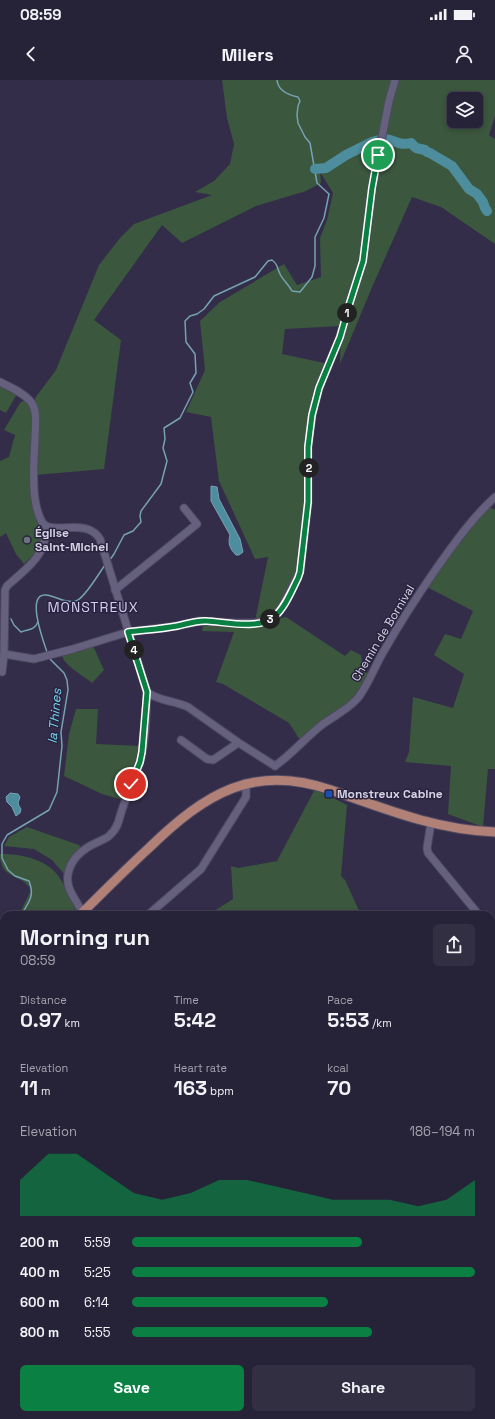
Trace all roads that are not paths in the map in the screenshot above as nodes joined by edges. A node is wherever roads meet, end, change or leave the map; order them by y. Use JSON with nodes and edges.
{"nodes":[{"id":1,"x":395,"y":80,"type":"edge"},
{"id":2,"x":0,"y":382,"type":"edge"},
{"id":3,"x":495,"y":496,"type":"edge"},
{"id":4,"x":184,"y":508,"type":"dead end"},
{"id":5,"x":47,"y":527,"type":"junction"},
{"id":6,"x":3,"y":586,"type":"edge"},
{"id":7,"x":116,"y":590,"type":"junction"},
{"id":8,"x":128,"y":632,"type":"junction"},
{"id":9,"x":4,"y":654,"type":"junction"},
{"id":10,"x":2,"y":672,"type":"dead end"},
{"id":11,"x":147,"y":692,"type":"junction"},
{"id":12,"x":181,"y":740,"type":"dead end"},
{"id":13,"x":238,"y":743,"type":"junction"},
{"id":14,"x":275,"y":766,"type":"junction"},
{"id":15,"x":274,"y":779,"type":"junction"},
{"id":16,"x":246,"y":783,"type":"junction"},
{"id":17,"x":432,"y":823,"type":"junction"},
{"id":18,"x":495,"y":832,"type":"edge"},
{"id":19,"x":80,"y":911,"type":"edge"},
{"id":20,"x":85,"y":911,"type":"edge"},
{"id":21,"x":153,"y":911,"type":"edge"},
{"id":22,"x":476,"y":911,"type":"edge"}],
"edges":[{"from":1,"to":8,"type":"street"},
{"from":2,"to":5,"type":"street"},
{"from":3,"to":14,"type":"street","name":"Chemin de Bornival"},
{"from":4,"to":7,"type":"street"},
{"from":5,"to":6,"type":"street"},
{"from":5,"to":7,"type":"street"},
{"from":6,"to":9,"type":"street"},
{"from":7,"to":8,"type":"street"},
{"from":8,"to":9,"type":"street"},
{"from":8,"to":11,"type":"street"},
{"from":9,"to":10,"type":"street"},
{"from":11,"to":13,"type":"street"},
{"from":11,"to":19,"type":"street"},
{"from":12,"to":13,"type":"street"},
{"from":13,"to":14,"type":"street"},
{"from":14,"to":15,"type":"street"},
{"from":15,"to":16,"type":"main road"},
{"from":15,"to":17,"type":"main road"},
{"from":16,"to":20,"type":"main road"},
{"from":16,"to":21,"type":"street"},
{"from":17,"to":18,"type":"main road"},
{"from":17,"to":22,"type":"street"}]}
